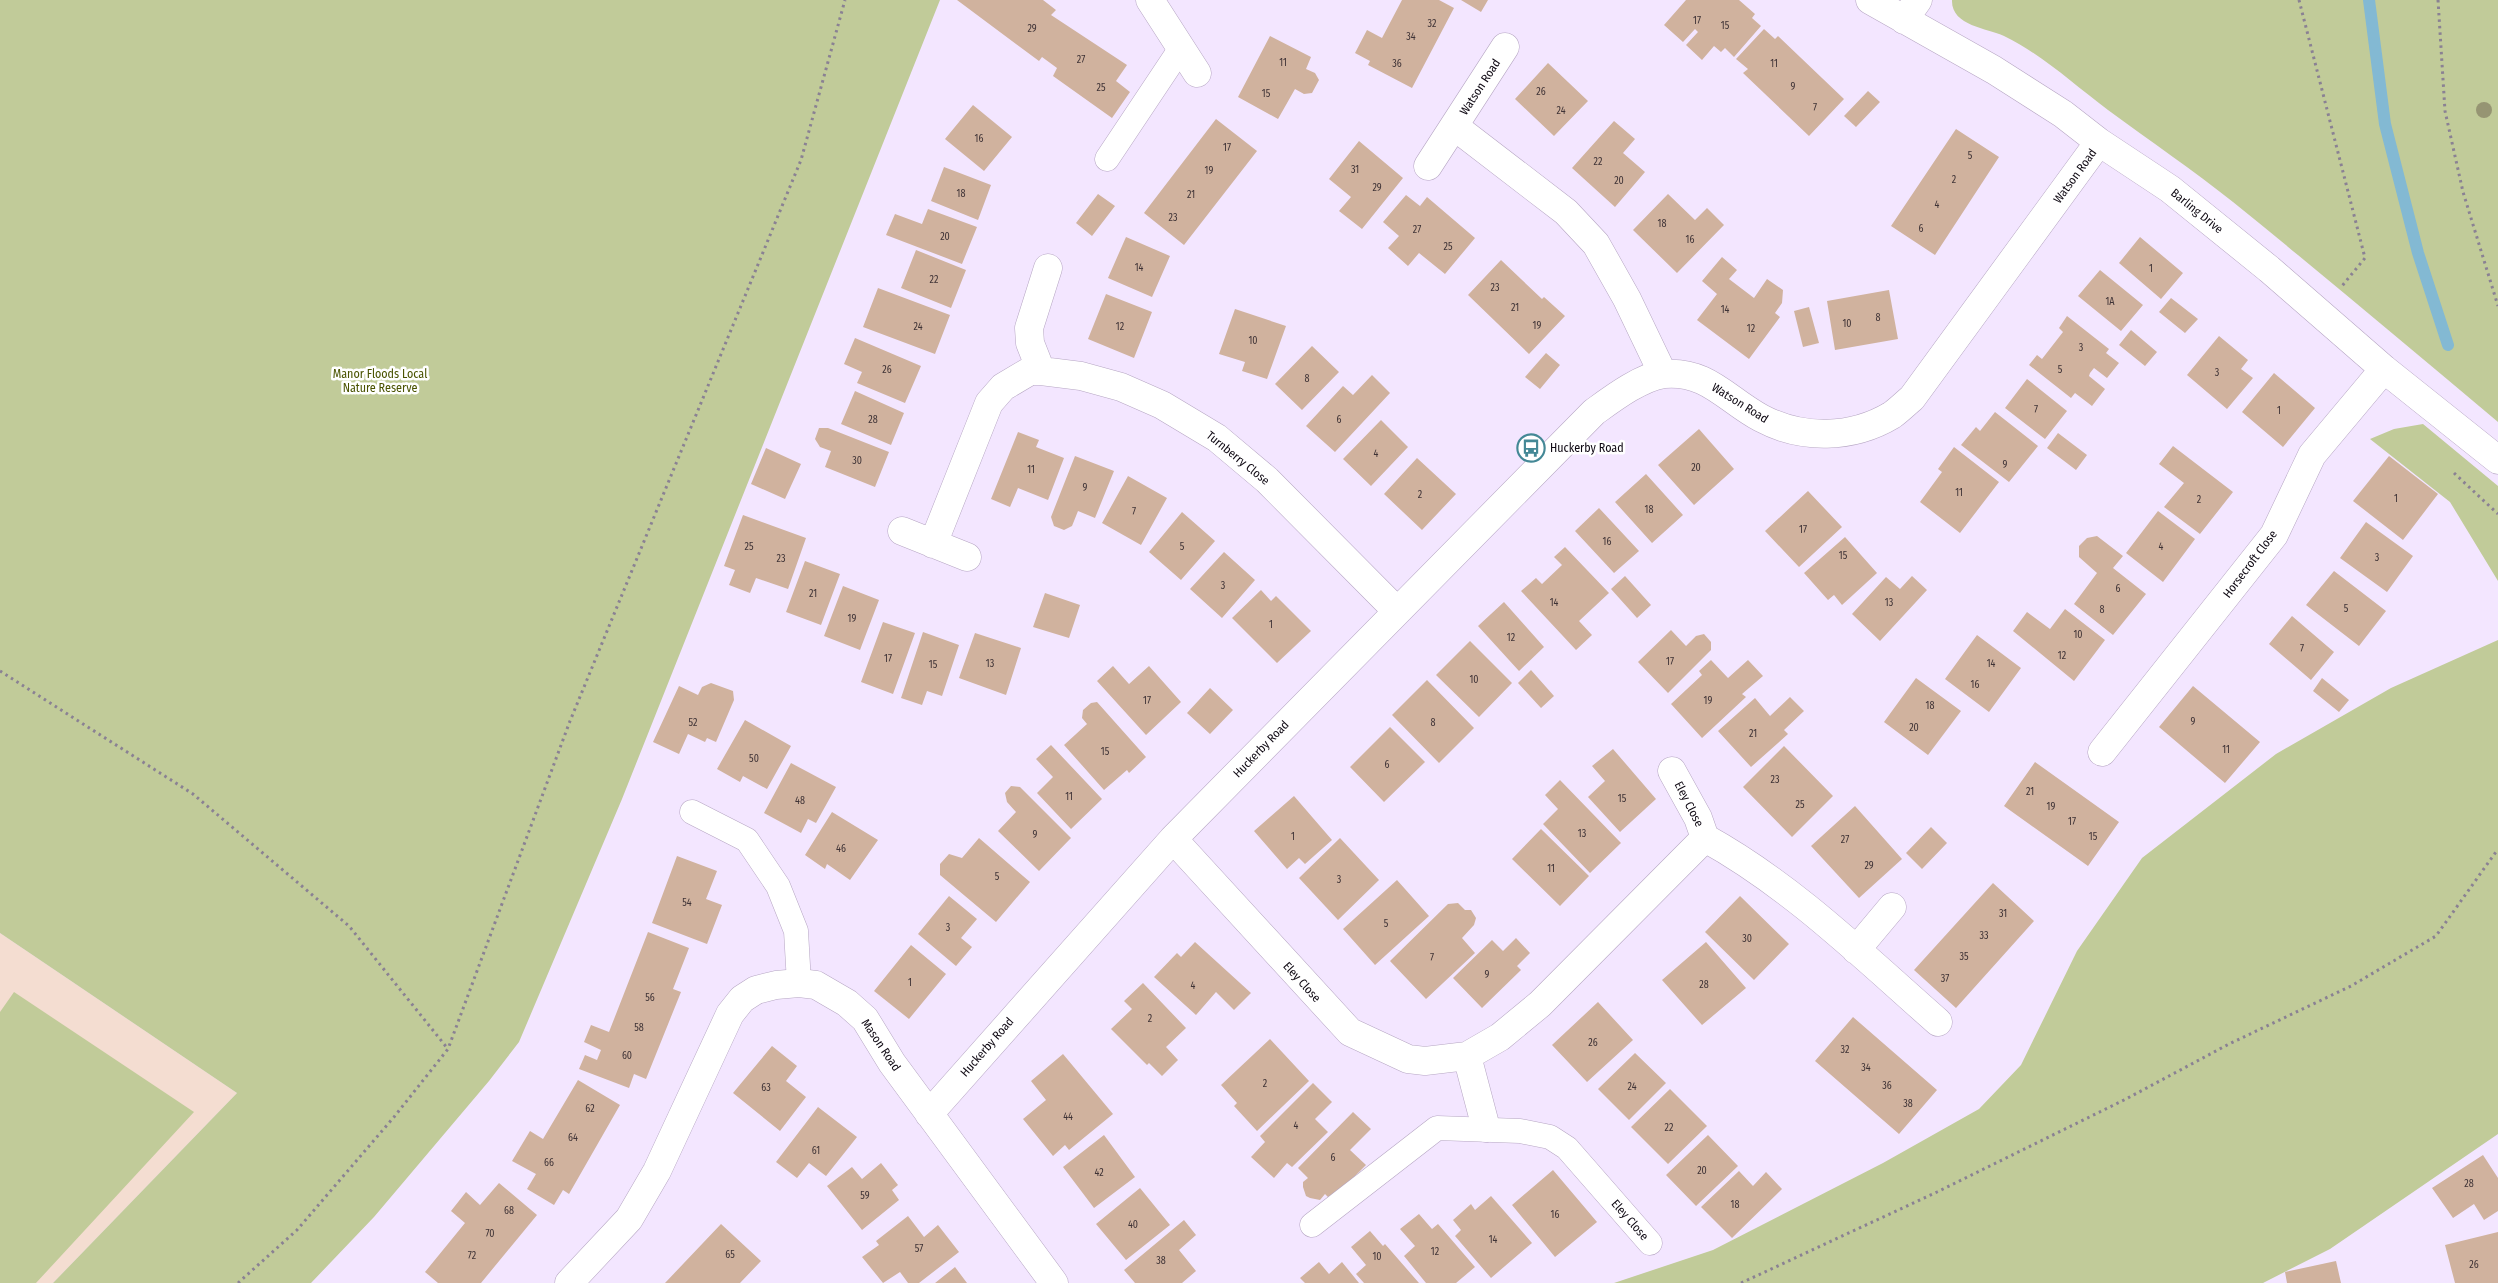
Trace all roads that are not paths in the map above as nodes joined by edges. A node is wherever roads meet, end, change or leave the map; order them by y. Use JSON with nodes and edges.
{"nodes":[{"id":1,"x":1150,"y":0,"type":"edge"},
{"id":2,"x":1870,"y":0,"type":"edge"},
{"id":3,"x":1911,"y":10,"type":"edge"},
{"id":4,"x":1506,"y":47,"type":"dead end"},
{"id":5,"x":1181,"y":48,"type":"junction"},
{"id":6,"x":1197,"y":73,"type":"dead end"},
{"id":7,"x":1454,"y":126,"type":"junction"},
{"id":8,"x":2100,"y":142,"type":"junction"},
{"id":9,"x":1108,"y":159,"type":"dead end"},
{"id":10,"x":1428,"y":166,"type":"dead end"},
{"id":11,"x":1048,"y":268,"type":"dead end"},
{"id":12,"x":2384,"y":368,"type":"junction"},
{"id":13,"x":1041,"y":371,"type":"junction"},
{"id":14,"x":1663,"y":374,"type":"junction"},
{"id":15,"x":2498,"y":460,"type":"edge"},
{"id":16,"x":902,"y":531,"type":"dead end"},
{"id":17,"x":933,"y":544,"type":"junction"},
{"id":18,"x":967,"y":557,"type":"dead end"},
{"id":19,"x":1396,"y":611,"type":"junction"},
{"id":20,"x":2102,"y":752,"type":"dead end"},
{"id":21,"x":1672,"y":771,"type":"dead end"},
{"id":22,"x":692,"y":812,"type":"dead end"},
{"id":23,"x":1705,"y":838,"type":"junction"},
{"id":24,"x":1173,"y":839,"type":"junction"},
{"id":25,"x":1892,"y":908,"type":"dead end"},
{"id":26,"x":1856,"y":950,"type":"junction"},
{"id":27,"x":799,"y":983,"type":"junction"},
{"id":28,"x":1938,"y":1022,"type":"dead end"},
{"id":29,"x":1467,"y":1056,"type":"junction"},
{"id":30,"x":929,"y":1114,"type":"junction"},
{"id":31,"x":1486,"y":1128,"type":"junction"},
{"id":32,"x":1312,"y":1224,"type":"dead end"},
{"id":33,"x":1650,"y":1243,"type":"dead end"},
{"id":34,"x":569,"y":1283,"type":"edge"},
{"id":35,"x":1054,"y":1283,"type":"edge"}],
"edges":[{"from":1,"to":5,"type":"street"},
{"from":2,"to":3,"type":"street","name":"Barling Drive"},
{"from":3,"to":8,"type":"street","name":"Barling Drive"},
{"from":4,"to":7,"type":"street","name":"Watson Road"},
{"from":5,"to":6,"type":"street"},
{"from":5,"to":9,"type":"lane"},
{"from":7,"to":10,"type":"street","name":"Watson Road"},
{"from":7,"to":14,"type":"street","name":"Watson Road"},
{"from":8,"to":12,"type":"street","name":"Barling Drive"},
{"from":8,"to":14,"type":"street","name":"Watson Road"},
{"from":11,"to":13,"type":"street"},
{"from":12,"to":15,"type":"street","name":"Barling Drive"},
{"from":12,"to":20,"type":"street","name":"Horsecroft Close"},
{"from":13,"to":17,"type":"street","name":"Turnberry Close"},
{"from":13,"to":19,"type":"street","name":"Turnberry Close"},
{"from":14,"to":19,"type":"street","name":"Huckerby Road"},
{"from":16,"to":17,"type":"street"},
{"from":17,"to":18,"type":"street"},
{"from":19,"to":24,"type":"street","name":"Huckerby Road"},
{"from":21,"to":23,"type":"street","name":"Eley Close"},
{"from":22,"to":27,"type":"lane"},
{"from":23,"to":26,"type":"street","name":"Eley Close"},
{"from":23,"to":29,"type":"street","name":"Eley Close"},
{"from":24,"to":29,"type":"street","name":"Eley Close"},
{"from":24,"to":30,"type":"street","name":"Huckerby Road"},
{"from":25,"to":26,"type":"street"},
{"from":26,"to":28,"type":"street","name":"Eley Close"},
{"from":27,"to":30,"type":"street","name":"Mason Road"},
{"from":27,"to":34,"type":"street","name":"Mason Road"},
{"from":29,"to":31,"type":"street"},
{"from":30,"to":35,"type":"street","name":"Mason Road"},
{"from":31,"to":32,"type":"lane","name":"Eley Close"},
{"from":31,"to":33,"type":"lane","name":"Eley Close"}]}
